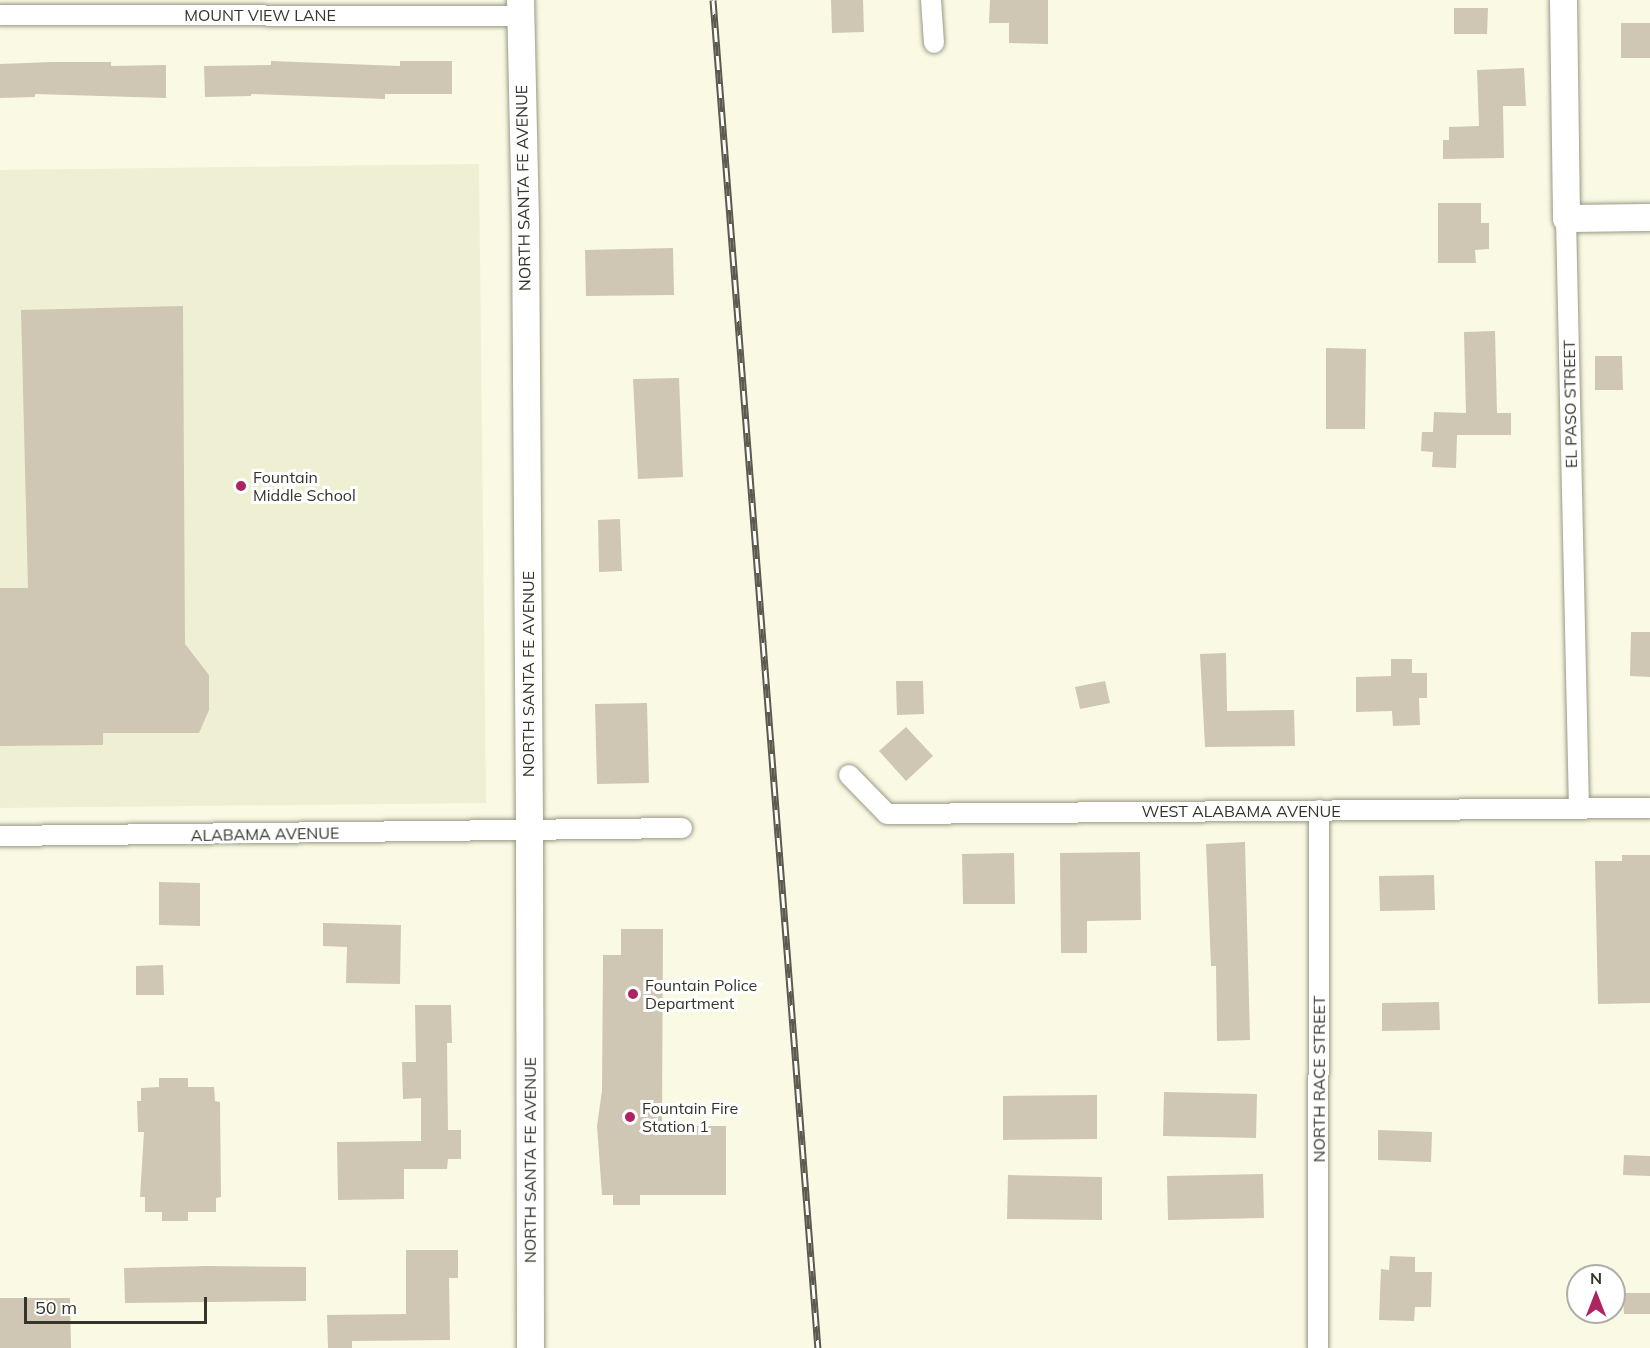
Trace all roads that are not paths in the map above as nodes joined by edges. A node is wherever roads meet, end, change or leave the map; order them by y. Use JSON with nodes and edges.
{"nodes":[{"id":1,"x":931,"y":0,"type":"edge"},
{"id":2,"x":1563,"y":0,"type":"edge"},
{"id":3,"x":434,"y":8,"type":"edge"},
{"id":4,"x":520,"y":8,"type":"edge"},
{"id":5,"x":0,"y":15,"type":"edge"},
{"id":6,"x":934,"y":43,"type":"dead end"},
{"id":7,"x":1650,"y":217,"type":"edge"},
{"id":8,"x":1566,"y":218,"type":"junction"},
{"id":9,"x":849,"y":775,"type":"dead end"},
{"id":10,"x":1650,"y":808,"type":"edge"},
{"id":11,"x":1579,"y":809,"type":"junction"},
{"id":12,"x":1319,"y":810,"type":"junction"},
{"id":13,"x":682,"y":828,"type":"dead end"},
{"id":14,"x":529,"y":831,"type":"junction"},
{"id":15,"x":0,"y":836,"type":"edge"},
{"id":16,"x":530,"y":1348,"type":"edge"},
{"id":17,"x":1318,"y":1348,"type":"edge"}],
"edges":[{"from":1,"to":6,"type":"street"},
{"from":2,"to":8,"type":"main road","name":"EL PASO STREET"},
{"from":3,"to":4,"type":"street","name":"MOUNT VIEW LANE"},
{"from":3,"to":5,"type":"street","name":"MOUNT VIEW LANE"},
{"from":4,"to":14,"type":"main road","name":"NORTH SANTA FE AVENUE"},
{"from":7,"to":8,"type":"main road"},
{"from":8,"to":11,"type":"street","name":"EL PASO STREET"},
{"from":9,"to":12,"type":"street","name":"WEST ALABAMA AVENUE"},
{"from":10,"to":11,"type":"street","name":"WEST ALABAMA AVENUE"},
{"from":11,"to":12,"type":"street","name":"WEST ALABAMA AVENUE"},
{"from":12,"to":17,"type":"street","name":"NORTH RACE STREET"},
{"from":13,"to":14,"type":"street","name":"ALABAMA AVENUE"},
{"from":14,"to":15,"type":"street","name":"ALABAMA AVENUE"},
{"from":14,"to":16,"type":"main road","name":"NORTH SANTA FE AVENUE"}]}
